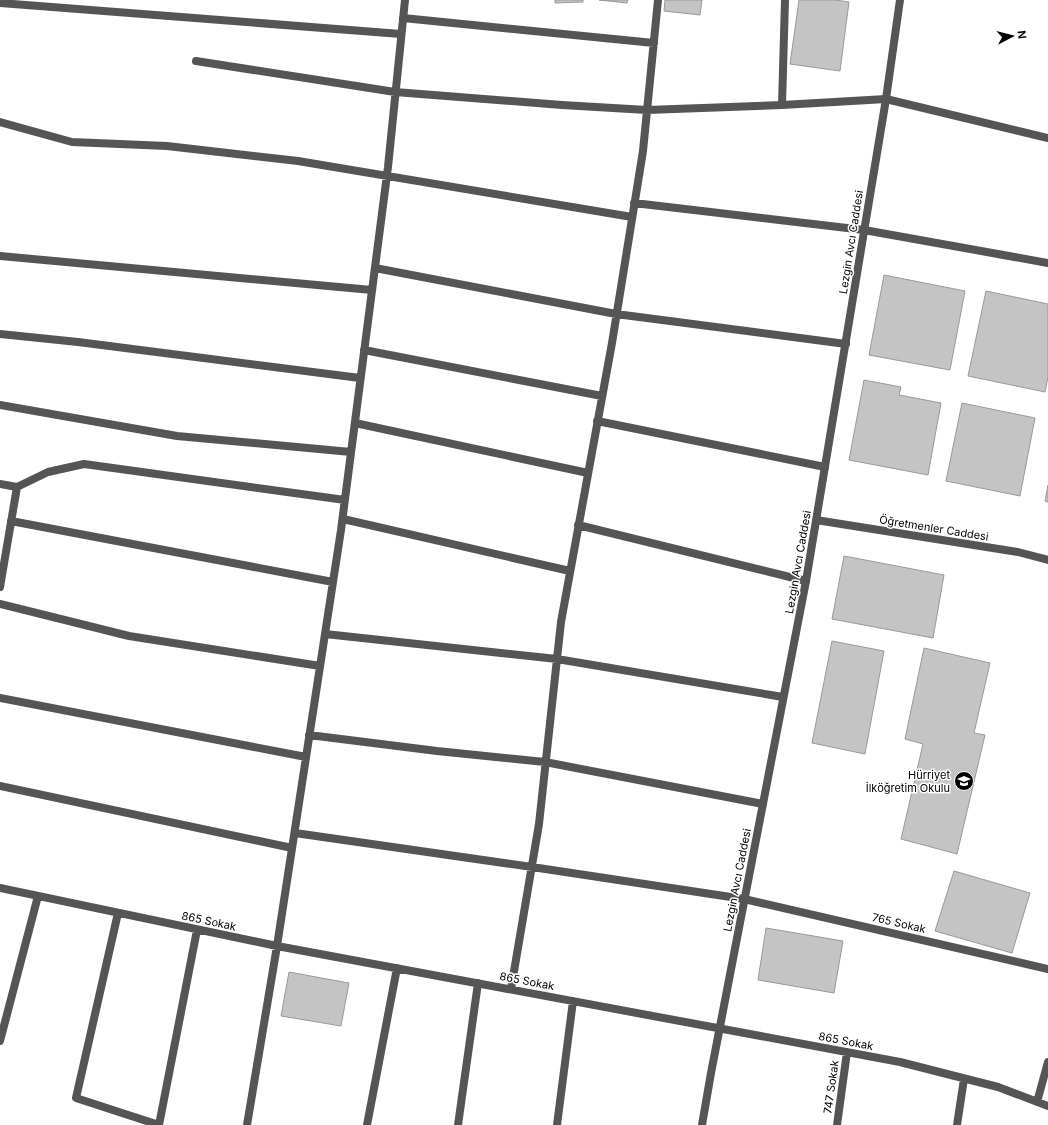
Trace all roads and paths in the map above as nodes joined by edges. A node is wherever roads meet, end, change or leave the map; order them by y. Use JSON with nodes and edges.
{"nodes":[{"id":1,"x":405,"y":0,"type":"edge"},
{"id":2,"x":658,"y":0,"type":"edge"},
{"id":3,"x":785,"y":0,"type":"edge"},
{"id":4,"x":900,"y":0,"type":"edge"},
{"id":5,"x":0,"y":3,"type":"edge"},
{"id":6,"x":403,"y":18,"type":"junction"},
{"id":7,"x":401,"y":34,"type":"junction"},
{"id":8,"x":654,"y":43,"type":"junction"},
{"id":9,"x":196,"y":61,"type":"dead end"},
{"id":10,"x":395,"y":92,"type":"junction"},
{"id":11,"x":886,"y":99,"type":"junction"},
{"id":12,"x":782,"y":105,"type":"junction"},
{"id":13,"x":647,"y":110,"type":"junction"},
{"id":14,"x":0,"y":122,"type":"edge"},
{"id":15,"x":1048,"y":138,"type":"edge"},
{"id":16,"x":387,"y":175,"type":"junction"},
{"id":17,"x":634,"y":203,"type":"junction"},
{"id":18,"x":632,"y":217,"type":"junction"},
{"id":19,"x":864,"y":230,"type":"junction"},
{"id":20,"x":0,"y":256,"type":"edge"},
{"id":21,"x":1048,"y":263,"type":"edge"},
{"id":22,"x":375,"y":268,"type":"junction"},
{"id":23,"x":372,"y":290,"type":"junction"},
{"id":24,"x":616,"y":314,"type":"junction"},
{"id":25,"x":0,"y":334,"type":"edge"},
{"id":26,"x":846,"y":344,"type":"junction"},
{"id":27,"x":364,"y":350,"type":"junction"},
{"id":28,"x":360,"y":378,"type":"junction"},
{"id":29,"x":602,"y":396,"type":"junction"},
{"id":30,"x":0,"y":405,"type":"edge"},
{"id":31,"x":597,"y":421,"type":"junction"},
{"id":32,"x":354,"y":424,"type":"junction"},
{"id":33,"x":351,"y":452,"type":"junction"},
{"id":34,"x":825,"y":467,"type":"junction"},
{"id":35,"x":588,"y":473,"type":"junction"},
{"id":36,"x":0,"y":484,"type":"edge"},
{"id":37,"x":17,"y":487,"type":"junction"},
{"id":38,"x":345,"y":500,"type":"junction"},
{"id":39,"x":343,"y":519,"type":"junction"},
{"id":40,"x":816,"y":520,"type":"junction"},
{"id":41,"x":11,"y":521,"type":"junction"},
{"id":42,"x":578,"y":526,"type":"junction"},
{"id":43,"x":1048,"y":560,"type":"edge"},
{"id":44,"x":570,"y":571,"type":"junction"},
{"id":45,"x":1,"y":572,"type":"edge"},
{"id":46,"x":806,"y":581,"type":"junction"},
{"id":47,"x":333,"y":582,"type":"junction"},
{"id":48,"x":0,"y":587,"type":"edge"},
{"id":49,"x":0,"y":604,"type":"edge"},
{"id":50,"x":325,"y":634,"type":"junction"},
{"id":51,"x":557,"y":659,"type":"junction"},
{"id":52,"x":320,"y":666,"type":"junction"},
{"id":53,"x":783,"y":697,"type":"junction"},
{"id":54,"x":0,"y":698,"type":"edge"},
{"id":55,"x":310,"y":735,"type":"junction"},
{"id":56,"x":306,"y":757,"type":"junction"},
{"id":57,"x":545,"y":762,"type":"junction"},
{"id":58,"x":0,"y":786,"type":"edge"},
{"id":59,"x":763,"y":804,"type":"junction"},
{"id":60,"x":295,"y":832,"type":"junction"},
{"id":61,"x":292,"y":848,"type":"junction"},
{"id":62,"x":532,"y":867,"type":"junction"},
{"id":63,"x":0,"y":888,"type":"edge"},
{"id":64,"x":38,"y":896,"type":"junction"},
{"id":65,"x":744,"y":899,"type":"junction"},
{"id":66,"x":118,"y":913,"type":"junction"},
{"id":67,"x":197,"y":930,"type":"junction"},
{"id":68,"x":277,"y":946,"type":"junction"},
{"id":69,"x":397,"y":968,"type":"junction"},
{"id":70,"x":1048,"y":969,"type":"edge"},
{"id":71,"x":478,"y":983,"type":"junction"},
{"id":72,"x":512,"y":990,"type":"junction"},
{"id":73,"x":572,"y":1001,"type":"junction"},
{"id":74,"x":720,"y":1028,"type":"junction"},
{"id":75,"x":0,"y":1042,"type":"edge"},
{"id":76,"x":847,"y":1052,"type":"junction"},
{"id":77,"x":1048,"y":1062,"type":"edge"},
{"id":78,"x":964,"y":1079,"type":"junction"},
{"id":79,"x":1037,"y":1102,"type":"junction"},
{"id":80,"x":1048,"y":1106,"type":"edge"},
{"id":81,"x":159,"y":1125,"type":"edge"},
{"id":82,"x":247,"y":1125,"type":"edge"},
{"id":83,"x":367,"y":1125,"type":"edge"},
{"id":84,"x":458,"y":1125,"type":"edge"},
{"id":85,"x":557,"y":1125,"type":"edge"},
{"id":86,"x":702,"y":1125,"type":"edge"},
{"id":87,"x":837,"y":1125,"type":"edge"},
{"id":88,"x":957,"y":1125,"type":"edge"}],
"edges":[{"from":1,"to":6,"type":"street"},
{"from":2,"to":8,"type":"street"},
{"from":3,"to":12,"type":"street"},
{"from":4,"to":11,"type":"street","name":"Lezgin Avcı Caddesi"},
{"from":5,"to":7,"type":"street"},
{"from":6,"to":7,"type":"street"},
{"from":6,"to":8,"type":"street"},
{"from":7,"to":10,"type":"street"},
{"from":8,"to":13,"type":"street"},
{"from":9,"to":10,"type":"street"},
{"from":10,"to":13,"type":"street"},
{"from":10,"to":16,"type":"street"},
{"from":11,"to":12,"type":"street"},
{"from":11,"to":15,"type":"street"},
{"from":11,"to":19,"type":"street","name":"Lezgin Avcı Caddesi"},
{"from":12,"to":13,"type":"street"},
{"from":13,"to":17,"type":"street"},
{"from":14,"to":16,"type":"street"},
{"from":16,"to":18,"type":"street"},
{"from":16,"to":22,"type":"street"},
{"from":17,"to":18,"type":"street"},
{"from":17,"to":19,"type":"street"},
{"from":18,"to":24,"type":"street"},
{"from":19,"to":21,"type":"street"},
{"from":19,"to":26,"type":"street","name":"Lezgin Avcı Caddesi"},
{"from":20,"to":23,"type":"street"},
{"from":22,"to":23,"type":"street"},
{"from":22,"to":24,"type":"street"},
{"from":23,"to":27,"type":"street"},
{"from":24,"to":26,"type":"street"},
{"from":24,"to":29,"type":"street"},
{"from":25,"to":28,"type":"street"},
{"from":26,"to":34,"type":"street","name":"Lezgin Avcı Caddesi"},
{"from":27,"to":28,"type":"street"},
{"from":27,"to":29,"type":"street"},
{"from":28,"to":32,"type":"street"},
{"from":29,"to":31,"type":"street"},
{"from":30,"to":33,"type":"street"},
{"from":31,"to":34,"type":"street"},
{"from":31,"to":35,"type":"street"},
{"from":32,"to":33,"type":"street"},
{"from":32,"to":35,"type":"street"},
{"from":33,"to":38,"type":"street"},
{"from":34,"to":40,"type":"street","name":"Lezgin Avcı Caddesi"},
{"from":35,"to":42,"type":"street"},
{"from":36,"to":37,"type":"street"},
{"from":37,"to":38,"type":"street"},
{"from":37,"to":41,"type":"street"},
{"from":38,"to":39,"type":"street"},
{"from":39,"to":44,"type":"street"},
{"from":39,"to":47,"type":"street"},
{"from":40,"to":43,"type":"street","name":"Öğretmenler Caddesi"},
{"from":40,"to":46,"type":"street","name":"Lezgin Avcı Caddesi"},
{"from":41,"to":45,"type":"street"},
{"from":41,"to":47,"type":"street"},
{"from":42,"to":44,"type":"street"},
{"from":42,"to":46,"type":"street"},
{"from":44,"to":51,"type":"street"},
{"from":45,"to":48,"type":"street"},
{"from":46,"to":53,"type":"street","name":"Lezgin Avcı Caddesi"},
{"from":47,"to":50,"type":"street"},
{"from":49,"to":52,"type":"street"},
{"from":50,"to":51,"type":"street"},
{"from":50,"to":52,"type":"street"},
{"from":51,"to":53,"type":"street"},
{"from":51,"to":57,"type":"street"},
{"from":52,"to":55,"type":"street"},
{"from":53,"to":59,"type":"street","name":"Lezgin Avcı Caddesi"},
{"from":54,"to":56,"type":"street"},
{"from":55,"to":56,"type":"street"},
{"from":55,"to":57,"type":"street"},
{"from":56,"to":60,"type":"street"},
{"from":57,"to":59,"type":"street"},
{"from":57,"to":62,"type":"street"},
{"from":58,"to":61,"type":"street"},
{"from":59,"to":65,"type":"street","name":"Lezgin Avcı Caddesi"},
{"from":60,"to":61,"type":"street"},
{"from":60,"to":62,"type":"street","name":"765 Sokak"},
{"from":61,"to":68,"type":"street"},
{"from":62,"to":65,"type":"street","name":"765 Sokak"},
{"from":62,"to":72,"type":"street"},
{"from":63,"to":64,"type":"street","name":"865 Sokak"},
{"from":64,"to":66,"type":"street","name":"865 Sokak"},
{"from":64,"to":75,"type":"street"},
{"from":65,"to":70,"type":"street","name":"765 Sokak"},
{"from":65,"to":74,"type":"street","name":"Lezgin Avcı Caddesi"},
{"from":66,"to":67,"type":"street","name":"865 Sokak"},
{"from":66,"to":81,"type":"street"},
{"from":67,"to":68,"type":"street","name":"865 Sokak"},
{"from":67,"to":81,"type":"street"},
{"from":68,"to":69,"type":"street","name":"865 Sokak"},
{"from":68,"to":82,"type":"street"},
{"from":69,"to":71,"type":"street","name":"865 Sokak"},
{"from":69,"to":83,"type":"street"},
{"from":71,"to":72,"type":"street","name":"865 Sokak"},
{"from":71,"to":84,"type":"street"},
{"from":72,"to":73,"type":"street","name":"865 Sokak"},
{"from":73,"to":74,"type":"street","name":"865 Sokak"},
{"from":73,"to":85,"type":"street"},
{"from":74,"to":76,"type":"street","name":"865 Sokak"},
{"from":74,"to":86,"type":"street","name":"Lezgin Avcı Caddesi"},
{"from":76,"to":78,"type":"street","name":"865 Sokak"},
{"from":76,"to":87,"type":"street","name":"747 Sokak"},
{"from":77,"to":79,"type":"street"},
{"from":78,"to":79,"type":"street","name":"865 Sokak"},
{"from":78,"to":88,"type":"street"},
{"from":79,"to":80,"type":"street","name":"865 Sokak"}]}
